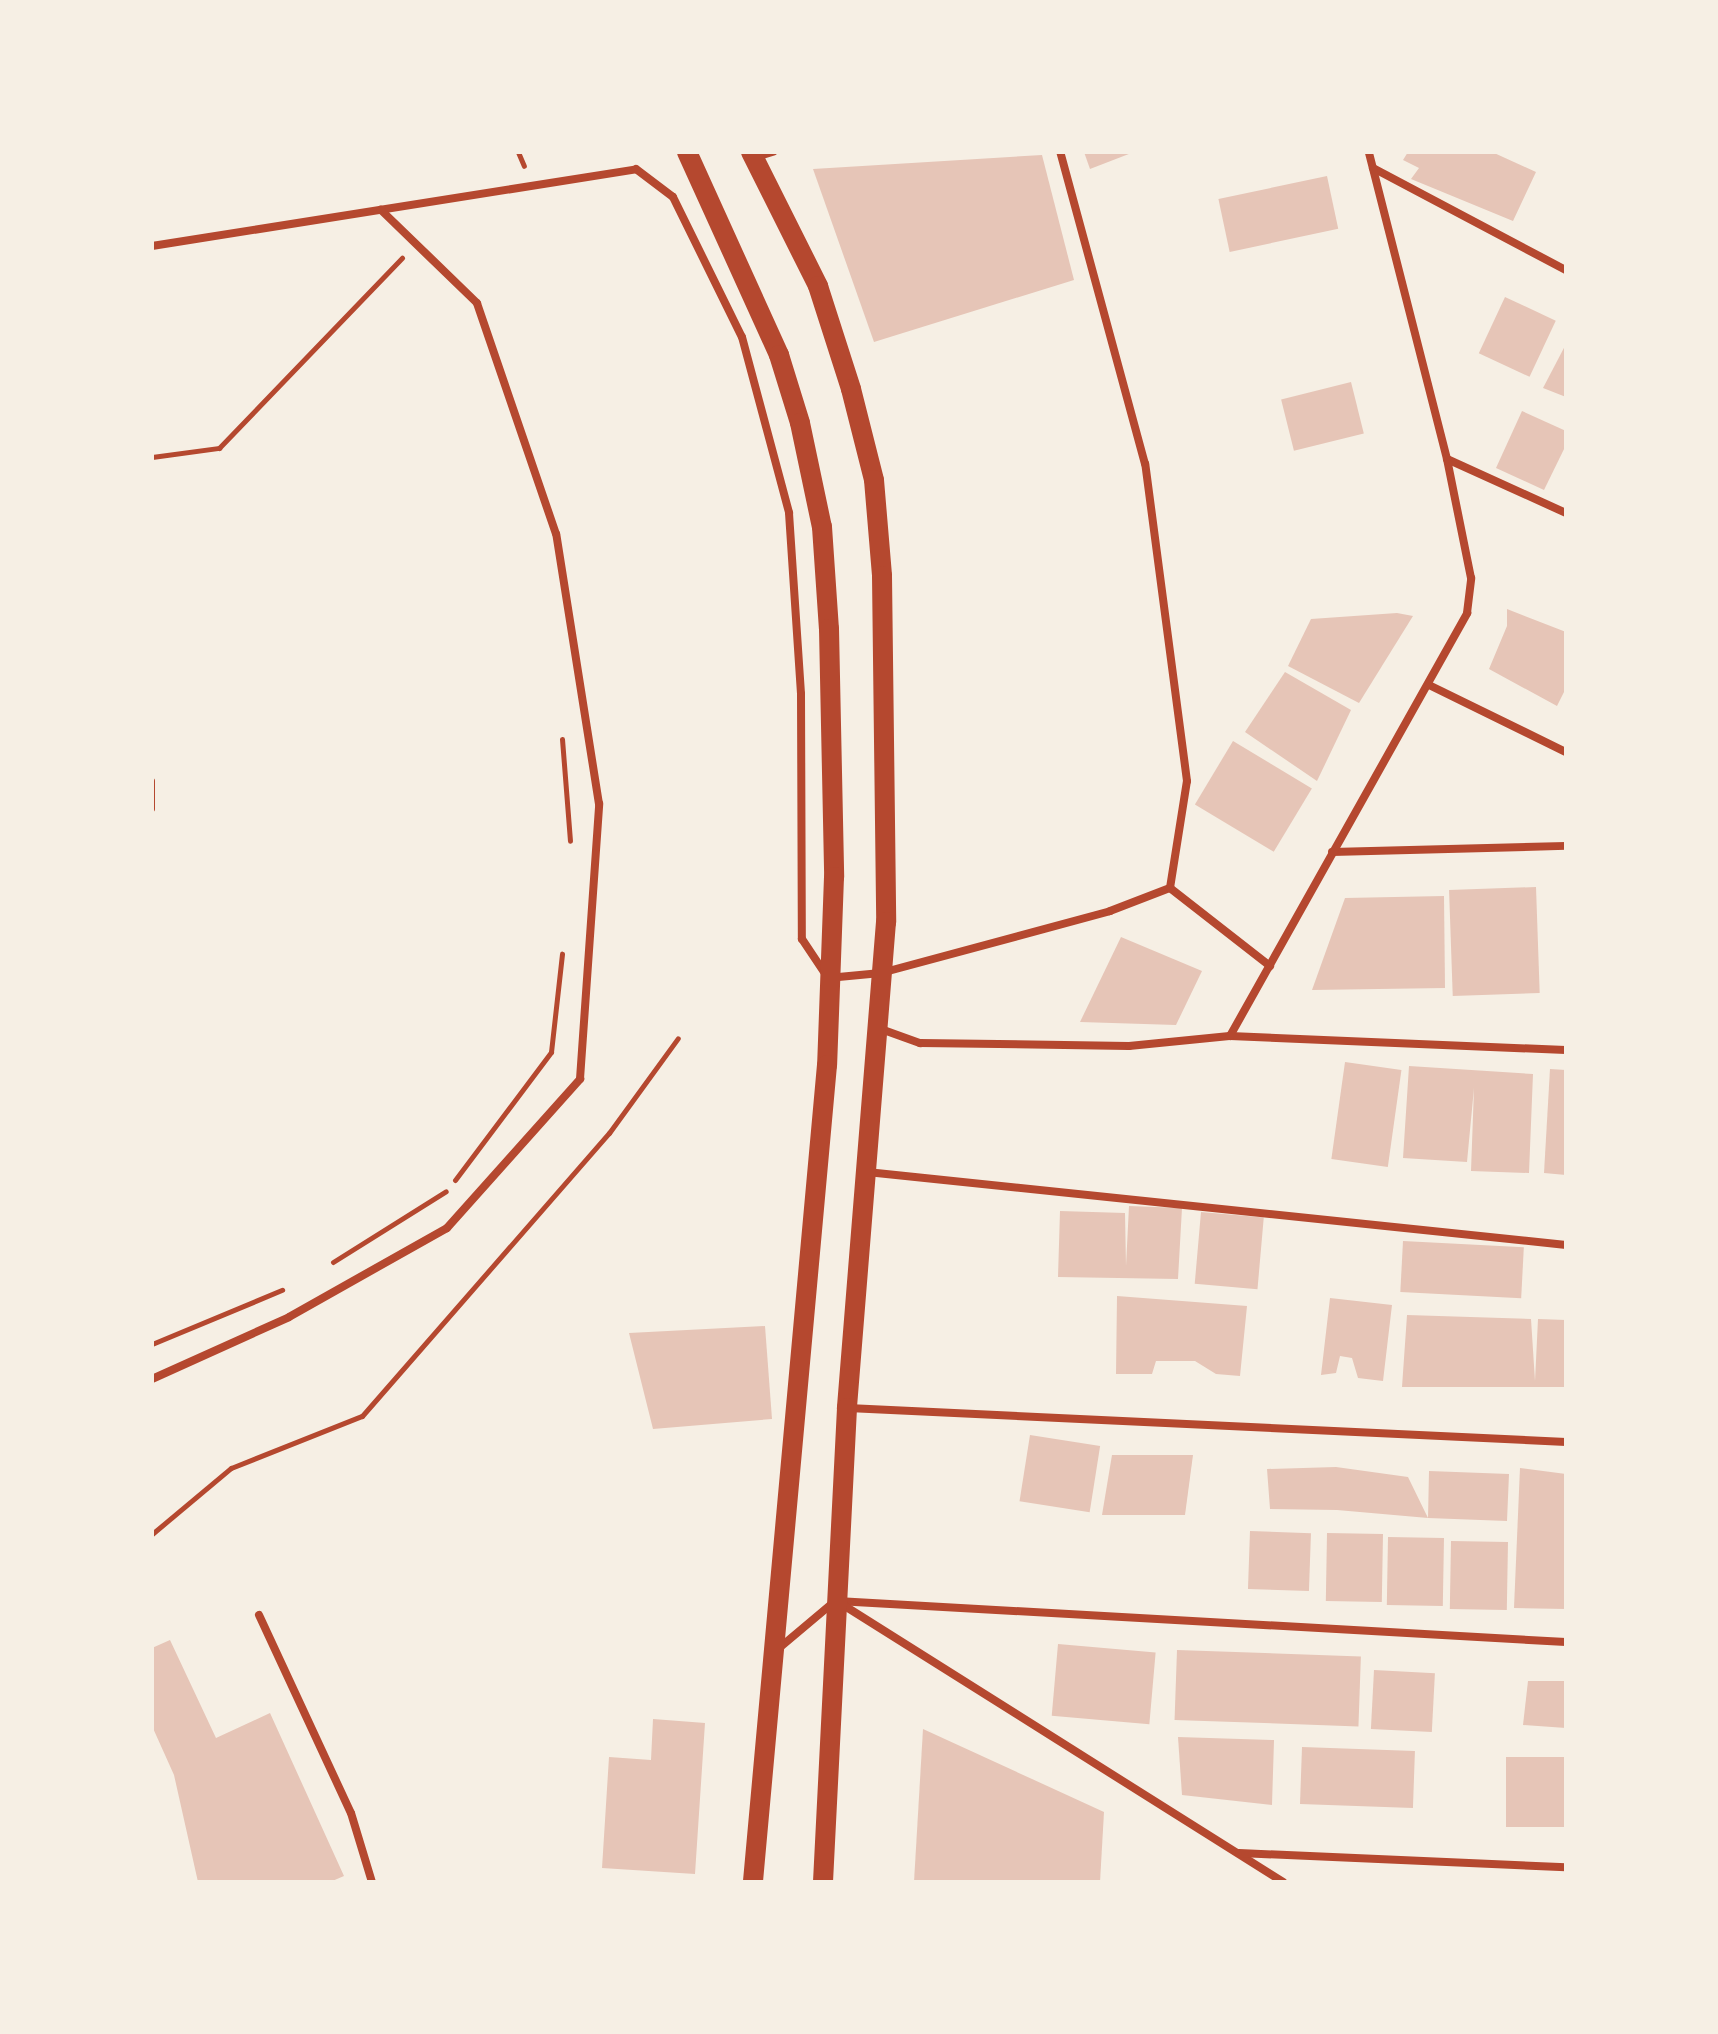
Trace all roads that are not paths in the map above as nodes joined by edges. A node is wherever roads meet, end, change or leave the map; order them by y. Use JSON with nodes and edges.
{"nodes":[{"id":1,"x":687,"y":152,"type":"edge"},
{"id":2,"x":1060,"y":152,"type":"edge"},
{"id":3,"x":1369,"y":152,"type":"edge"},
{"id":4,"x":759,"y":154,"type":"edge"},
{"id":5,"x":1373,"y":168,"type":"junction"},
{"id":6,"x":381,"y":210,"type":"junction"},
{"id":7,"x":152,"y":246,"type":"edge"},
{"id":8,"x":1566,"y":270,"type":"edge"},
{"id":9,"x":1447,"y":459,"type":"junction"},
{"id":10,"x":1566,"y":513,"type":"edge"},
{"id":11,"x":1429,"y":685,"type":"junction"},
{"id":12,"x":1566,"y":752,"type":"edge"},
{"id":13,"x":152,"y":781,"type":"edge"},
{"id":14,"x":152,"y":809,"type":"edge"},
{"id":15,"x":1566,"y":846,"type":"edge"},
{"id":16,"x":1332,"y":852,"type":"junction"},
{"id":17,"x":1170,"y":888,"type":"junction"},
{"id":18,"x":1270,"y":966,"type":"junction"},
{"id":19,"x":881,"y":973,"type":"junction"},
{"id":20,"x":828,"y":978,"type":"junction"},
{"id":21,"x":878,"y":1028,"type":"junction"},
{"id":22,"x":1230,"y":1036,"type":"junction"},
{"id":23,"x":1566,"y":1050,"type":"edge"},
{"id":24,"x":866,"y":1172,"type":"junction"},
{"id":25,"x":1566,"y":1245,"type":"edge"},
{"id":26,"x":152,"y":1379,"type":"edge"},
{"id":27,"x":847,"y":1408,"type":"junction"},
{"id":28,"x":1566,"y":1442,"type":"edge"},
{"id":29,"x":836,"y":1601,"type":"junction"},
{"id":30,"x":259,"y":1615,"type":"dead end"},
{"id":31,"x":1566,"y":1642,"type":"edge"},
{"id":32,"x":773,"y":1652,"type":"junction"},
{"id":33,"x":1239,"y":1853,"type":"junction"},
{"id":34,"x":1566,"y":1867,"type":"edge"},
{"id":35,"x":372,"y":1882,"type":"edge"},
{"id":36,"x":753,"y":1882,"type":"edge"},
{"id":37,"x":823,"y":1882,"type":"edge"},
{"id":38,"x":1283,"y":1882,"type":"edge"}],
"edges":[{"from":1,"to":20,"type":"main road"},
{"from":2,"to":17,"type":"street"},
{"from":3,"to":5,"type":"street"},
{"from":4,"to":19,"type":"main road"},
{"from":5,"to":8,"type":"street"},
{"from":5,"to":9,"type":"street"},
{"from":6,"to":7,"type":"street"},
{"from":6,"to":20,"type":"street"},
{"from":6,"to":26,"type":"street"},
{"from":9,"to":10,"type":"street"},
{"from":9,"to":11,"type":"street"},
{"from":11,"to":12,"type":"street"},
{"from":11,"to":16,"type":"street"},
{"from":13,"to":14,"type":"lane"},
{"from":15,"to":16,"type":"street"},
{"from":16,"to":18,"type":"street"},
{"from":17,"to":18,"type":"street"},
{"from":17,"to":19,"type":"street"},
{"from":18,"to":22,"type":"street"},
{"from":19,"to":20,"type":"street"},
{"from":19,"to":21,"type":"main road"},
{"from":20,"to":32,"type":"main road"},
{"from":21,"to":22,"type":"street"},
{"from":21,"to":24,"type":"main road"},
{"from":22,"to":23,"type":"street"},
{"from":24,"to":25,"type":"street"},
{"from":24,"to":27,"type":"main road"},
{"from":27,"to":28,"type":"street"},
{"from":27,"to":29,"type":"main road"},
{"from":29,"to":31,"type":"street"},
{"from":29,"to":32,"type":"street"},
{"from":29,"to":33,"type":"street"},
{"from":29,"to":37,"type":"main road"},
{"from":30,"to":35,"type":"street"},
{"from":32,"to":36,"type":"main road"},
{"from":33,"to":34,"type":"street"},
{"from":33,"to":38,"type":"street"}]}
